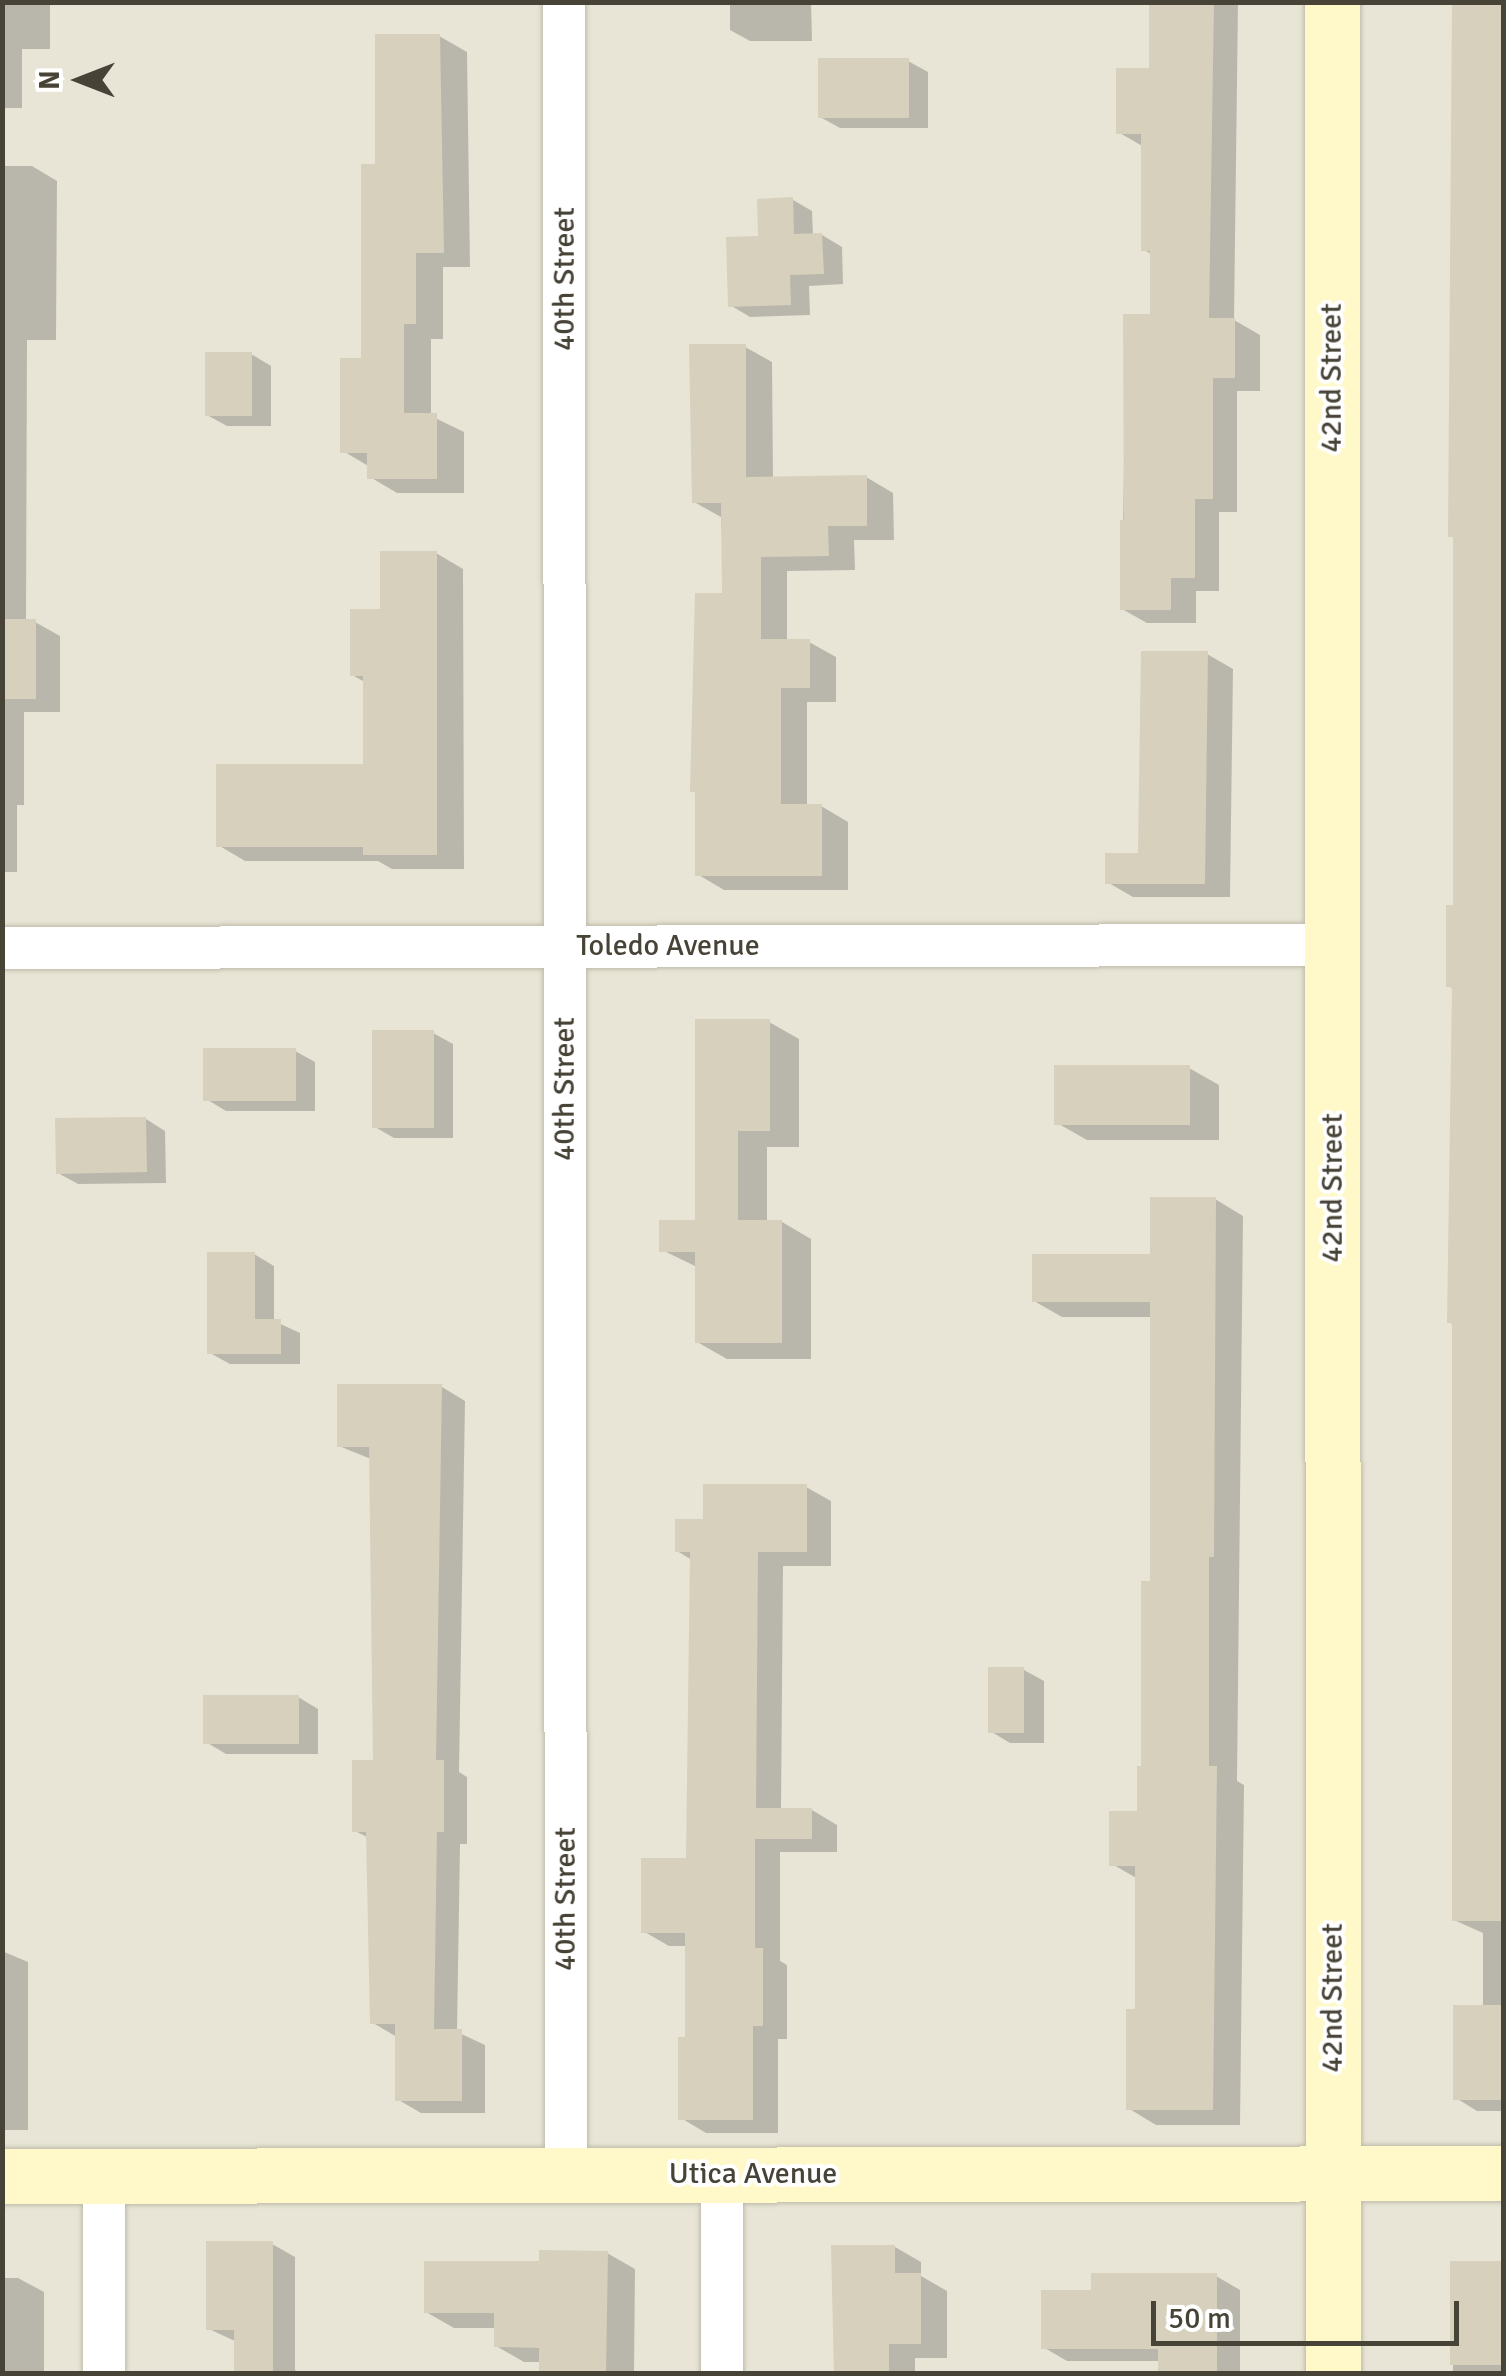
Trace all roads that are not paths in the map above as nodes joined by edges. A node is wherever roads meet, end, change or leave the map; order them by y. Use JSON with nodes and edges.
{"nodes":[{"id":1,"x":564,"y":2,"type":"edge"},
{"id":2,"x":1332,"y":2,"type":"edge"},
{"id":3,"x":1332,"y":945,"type":"junction"},
{"id":4,"x":565,"y":946,"type":"junction"},
{"id":5,"x":2,"y":948,"type":"edge"},
{"id":6,"x":722,"y":2174,"type":"junction"},
{"id":7,"x":1333,"y":2174,"type":"junction"},
{"id":8,"x":1504,"y":2174,"type":"edge"},
{"id":9,"x":566,"y":2175,"type":"junction"},
{"id":10,"x":2,"y":2176,"type":"edge"},
{"id":11,"x":104,"y":2176,"type":"junction"},
{"id":12,"x":104,"y":2374,"type":"edge"},
{"id":13,"x":722,"y":2374,"type":"edge"},
{"id":14,"x":1334,"y":2374,"type":"edge"}],
"edges":[{"from":1,"to":4,"type":"street","name":"40th Street"},
{"from":2,"to":3,"type":"street","name":"42nd Street"},
{"from":3,"to":4,"type":"street","name":"Toledo Avenue"},
{"from":3,"to":7,"type":"street","name":"42nd Street"},
{"from":4,"to":5,"type":"street","name":"Toledo Avenue"},
{"from":4,"to":9,"type":"street","name":"40th Street"},
{"from":6,"to":7,"type":"street","name":"Utica Avenue"},
{"from":6,"to":9,"type":"street","name":"Utica Avenue"},
{"from":6,"to":13,"type":"street"},
{"from":7,"to":8,"type":"street","name":"Utica Avenue"},
{"from":7,"to":14,"type":"street","name":"42nd Street"},
{"from":9,"to":11,"type":"street","name":"Utica Avenue"},
{"from":10,"to":11,"type":"street","name":"Utica Avenue"},
{"from":11,"to":12,"type":"street"}]}
